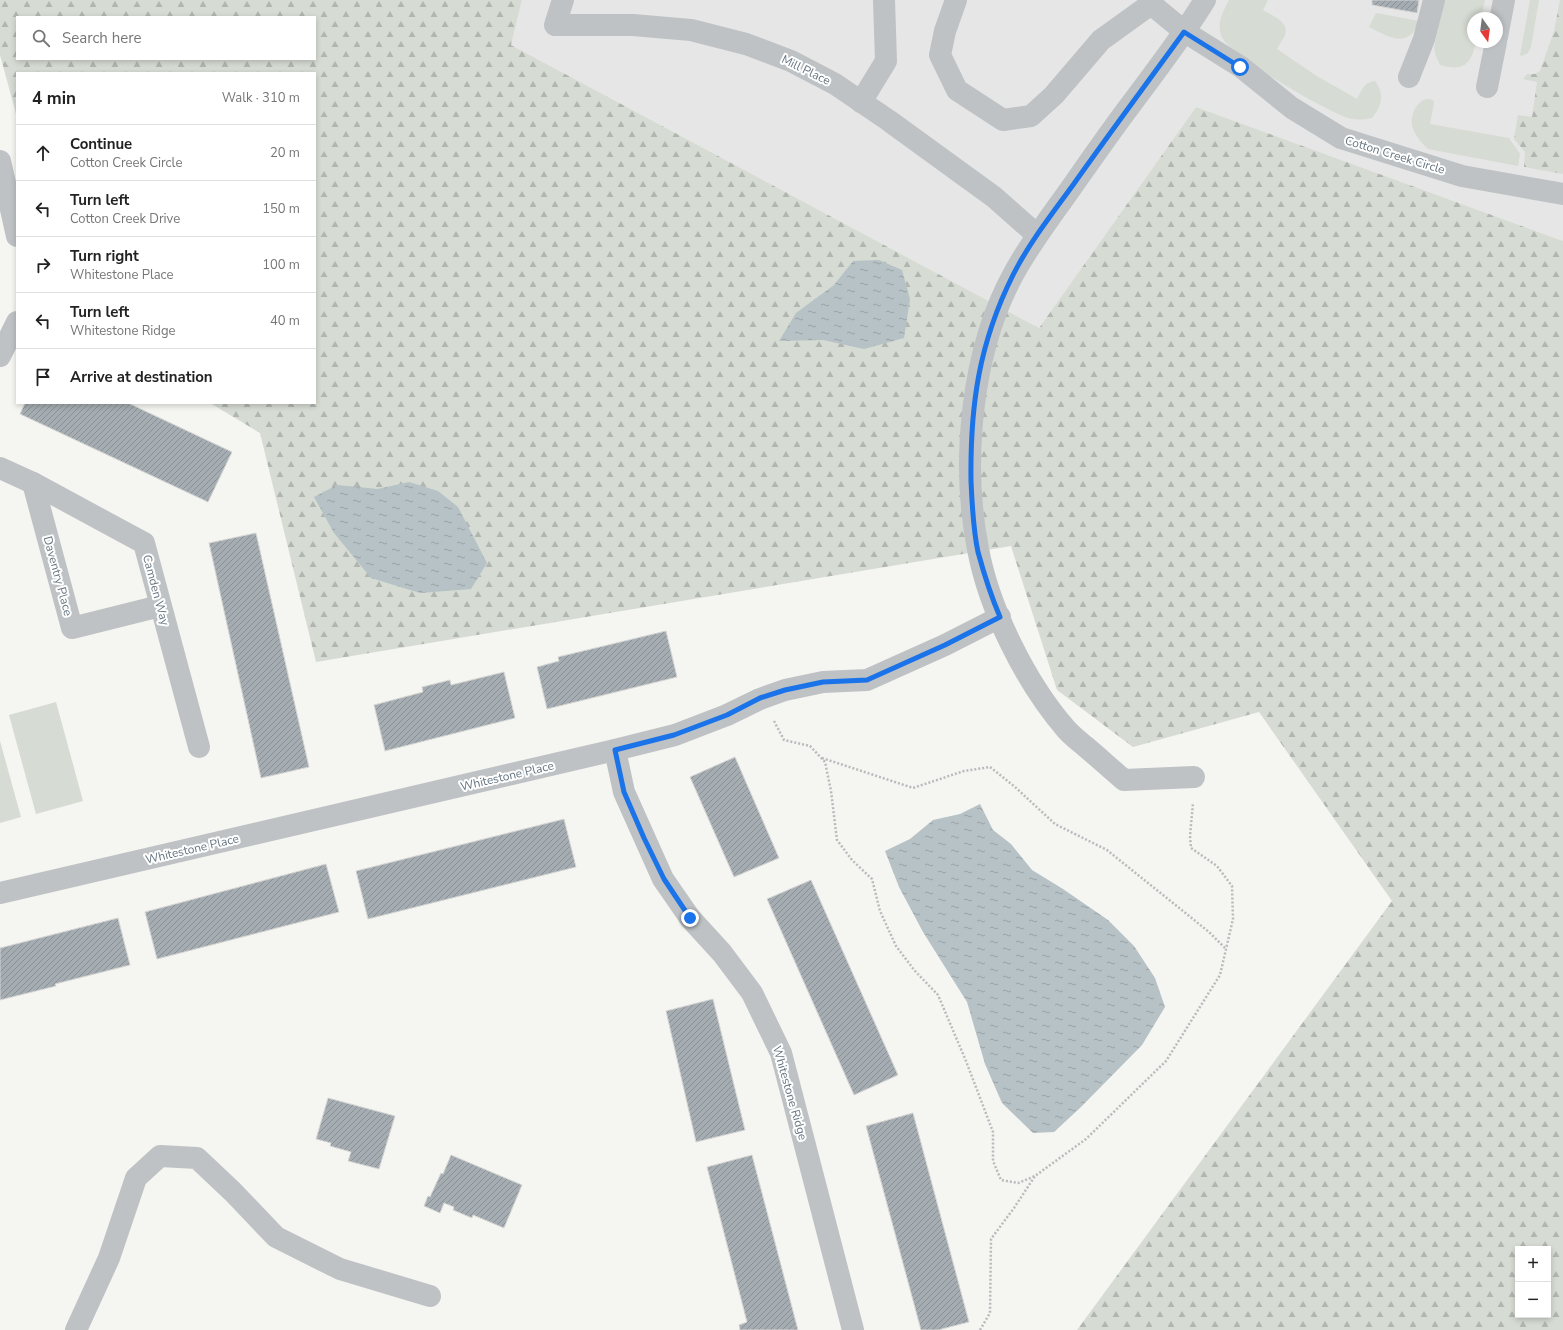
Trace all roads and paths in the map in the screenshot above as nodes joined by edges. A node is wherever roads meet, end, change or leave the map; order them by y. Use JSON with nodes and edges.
{"nodes":[{"id":1,"x":564,"y":0,"type":"edge"},
{"id":2,"x":884,"y":0,"type":"edge"},
{"id":3,"x":956,"y":0,"type":"edge"},
{"id":4,"x":1205,"y":0,"type":"edge"},
{"id":5,"x":1434,"y":0,"type":"edge"},
{"id":6,"x":1504,"y":0,"type":"edge"},
{"id":7,"x":1151,"y":2,"type":"edge"},
{"id":8,"x":1502,"y":12,"type":"edge"},
{"id":9,"x":1184,"y":32,"type":"junction"},
{"id":10,"x":1495,"y":48,"type":"edge"},
{"id":11,"x":1409,"y":76,"type":"dead end"},
{"id":12,"x":1487,"y":87,"type":"dead end"},
{"id":13,"x":861,"y":102,"type":"junction"},
{"id":14,"x":0,"y":161,"type":"edge"},
{"id":15,"x":1563,"y":194,"type":"edge"},
{"id":16,"x":16,"y":232,"type":"edge"},
{"id":17,"x":1037,"y":235,"type":"junction"},
{"id":18,"x":16,"y":324,"type":"edge"},
{"id":19,"x":0,"y":356,"type":"edge"},
{"id":20,"x":0,"y":468,"type":"edge"},
{"id":21,"x":33,"y":483,"type":"junction"},
{"id":22,"x":160,"y":606,"type":"junction"},
{"id":23,"x":1000,"y":617,"type":"junction"},
{"id":24,"x":760,"y":698,"type":"junction"},
{"id":25,"x":199,"y":747,"type":"dead end"},
{"id":26,"x":615,"y":750,"type":"junction"},
{"id":27,"x":821,"y":758,"type":"junction"},
{"id":28,"x":1194,"y":777,"type":"joint"},
{"id":29,"x":0,"y":893,"type":"edge"},
{"id":30,"x":1226,"y":949,"type":"junction"},
{"id":31,"x":1036,"y":1176,"type":"junction"},
{"id":32,"x":430,"y":1296,"type":"dead end"},
{"id":33,"x":76,"y":1330,"type":"edge"},
{"id":34,"x":853,"y":1330,"type":"edge"},
{"id":35,"x":980,"y":1330,"type":"edge"}],
"edges":[{"from":1,"to":13,"type":"street","name":"Mill Place"},
{"from":2,"to":13,"type":"street"},
{"from":3,"to":7,"type":"street"},
{"from":4,"to":9,"type":"street"},
{"from":5,"to":11,"type":"street"},
{"from":6,"to":8,"type":"street"},
{"from":7,"to":9,"type":"street","name":"Cotton Creek Circle"},
{"from":9,"to":15,"type":"street","name":"Cotton Creek Circle"},
{"from":9,"to":17,"type":"street"},
{"from":10,"to":12,"type":"street"},
{"from":13,"to":17,"type":"street","name":"Mill Place"},
{"from":14,"to":16,"type":"street"},
{"from":17,"to":23,"type":"street"},
{"from":18,"to":19,"type":"street"},
{"from":20,"to":21,"type":"street","name":"Camden Way"},
{"from":21,"to":22,"type":"street","name":"Camden Way"},
{"from":21,"to":22,"type":"street","name":"Daventry Place"},
{"from":22,"to":25,"type":"street","name":"Camden Way"},
{"from":23,"to":24,"type":"street","name":"Whitestone Place"},
{"from":23,"to":28,"type":"street"},
{"from":24,"to":26,"type":"street","name":"Whitestone Place"},
{"from":24,"to":27,"type":"path"},
{"from":26,"to":29,"type":"street","name":"Whitestone Place"},
{"from":26,"to":34,"type":"street","name":"Whitestone Ridge"},
{"from":27,"to":30,"type":"path"},
{"from":27,"to":31,"type":"path"},
{"from":28,"to":30,"type":"path"},
{"from":30,"to":31,"type":"path"},
{"from":31,"to":35,"type":"path"},
{"from":32,"to":33,"type":"street"}]}
